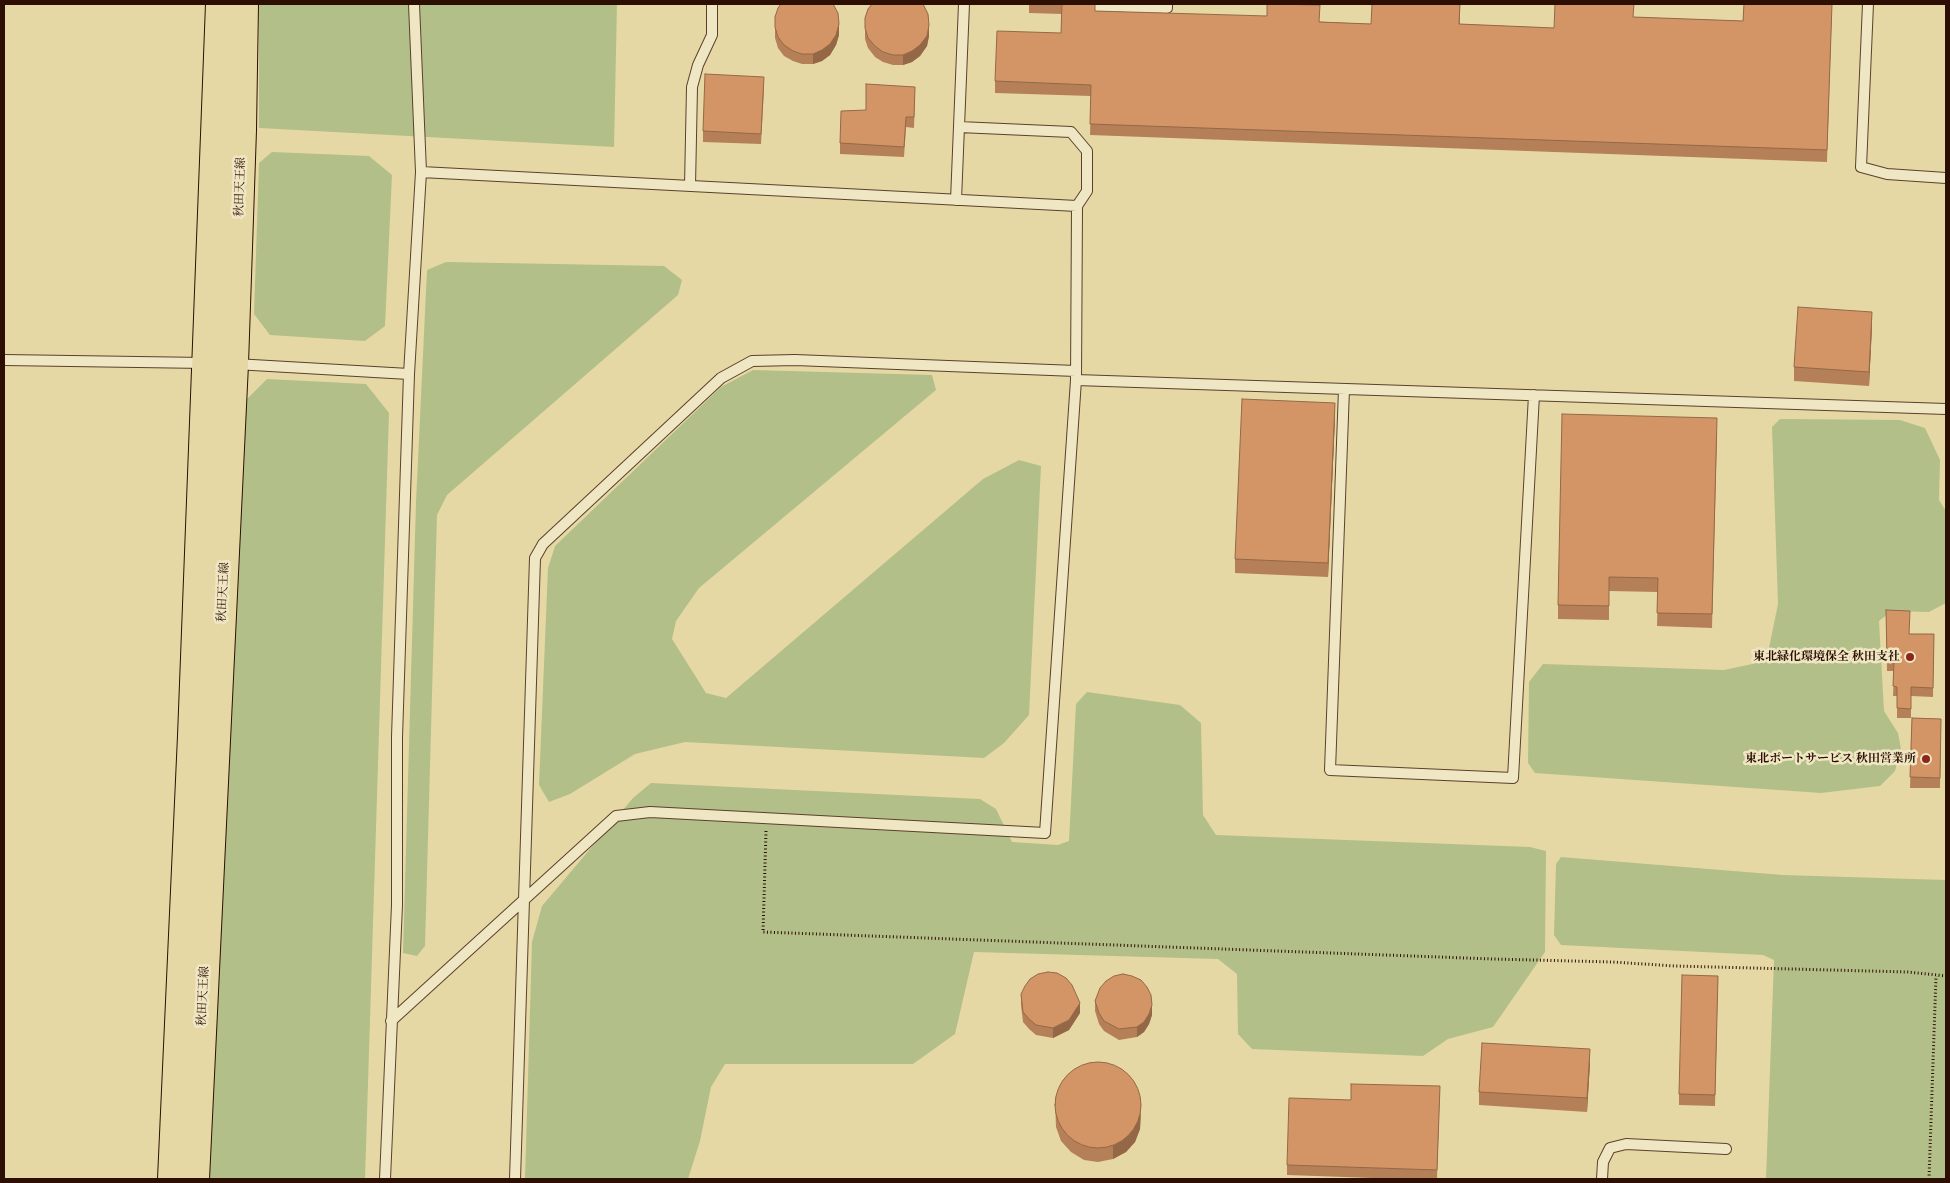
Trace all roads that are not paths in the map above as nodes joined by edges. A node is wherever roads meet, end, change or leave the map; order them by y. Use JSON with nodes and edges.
{"nodes":[{"id":1,"x":220,"y":4,"type":"edge"},
{"id":2,"x":244,"y":4,"type":"edge"},
{"id":3,"x":414,"y":4,"type":"edge"},
{"id":4,"x":712,"y":4,"type":"edge"},
{"id":5,"x":964,"y":4,"type":"edge"},
{"id":6,"x":1089,"y":4,"type":"edge"},
{"id":7,"x":1167,"y":4,"type":"edge"},
{"id":8,"x":1868,"y":4,"type":"edge"},
{"id":9,"x":959,"y":127,"type":"junction"},
{"id":10,"x":421,"y":172,"type":"junction"},
{"id":11,"x":1946,"y":178,"type":"edge"},
{"id":12,"x":690,"y":186,"type":"junction"},
{"id":13,"x":956,"y":200,"type":"junction"},
{"id":14,"x":1077,"y":206,"type":"junction"},
{"id":15,"x":4,"y":360,"type":"edge"},
{"id":16,"x":220,"y":364,"type":"junction"},
{"id":17,"x":409,"y":374,"type":"junction"},
{"id":18,"x":1076,"y":376,"type":"junction"},
{"id":19,"x":1344,"y":389,"type":"junction"},
{"id":20,"x":1534,"y":395,"type":"junction"},
{"id":21,"x":1946,"y":409,"type":"edge"},
{"id":22,"x":523,"y":900,"type":"junction"},
{"id":23,"x":391,"y":1021,"type":"junction"},
{"id":24,"x":1726,"y":1149,"type":"dead end"},
{"id":25,"x":172,"y":1179,"type":"edge"},
{"id":26,"x":195,"y":1179,"type":"edge"},
{"id":27,"x":385,"y":1179,"type":"edge"},
{"id":28,"x":515,"y":1179,"type":"edge"},
{"id":29,"x":1602,"y":1179,"type":"edge"}],
"edges":[{"from":1,"to":16,"type":"main road","name":"秋田天王線"},
{"from":2,"to":16,"type":"main road","name":"秋田天王線"},
{"from":3,"to":10,"type":"lane"},
{"from":4,"to":12,"type":"lane"},
{"from":5,"to":9,"type":"lane"},
{"from":6,"to":7,"type":"lane"},
{"from":8,"to":11,"type":"lane"},
{"from":9,"to":13,"type":"lane"},
{"from":9,"to":14,"type":"lane"},
{"from":10,"to":12,"type":"lane"},
{"from":10,"to":17,"type":"lane"},
{"from":12,"to":13,"type":"lane"},
{"from":13,"to":14,"type":"lane"},
{"from":14,"to":18,"type":"lane"},
{"from":15,"to":16,"type":"lane"},
{"from":16,"to":17,"type":"lane"},
{"from":16,"to":25,"type":"main road","name":"秋田天王線"},
{"from":16,"to":26,"type":"main road","name":"秋田天王線"},
{"from":17,"to":23,"type":"lane"},
{"from":18,"to":19,"type":"lane"},
{"from":18,"to":22,"type":"lane"},
{"from":18,"to":22,"type":"lane"},
{"from":19,"to":20,"type":"lane"},
{"from":19,"to":20,"type":"lane"},
{"from":20,"to":21,"type":"lane"},
{"from":22,"to":23,"type":"lane"},
{"from":22,"to":28,"type":"lane"},
{"from":23,"to":27,"type":"lane"},
{"from":24,"to":29,"type":"lane"}]}
